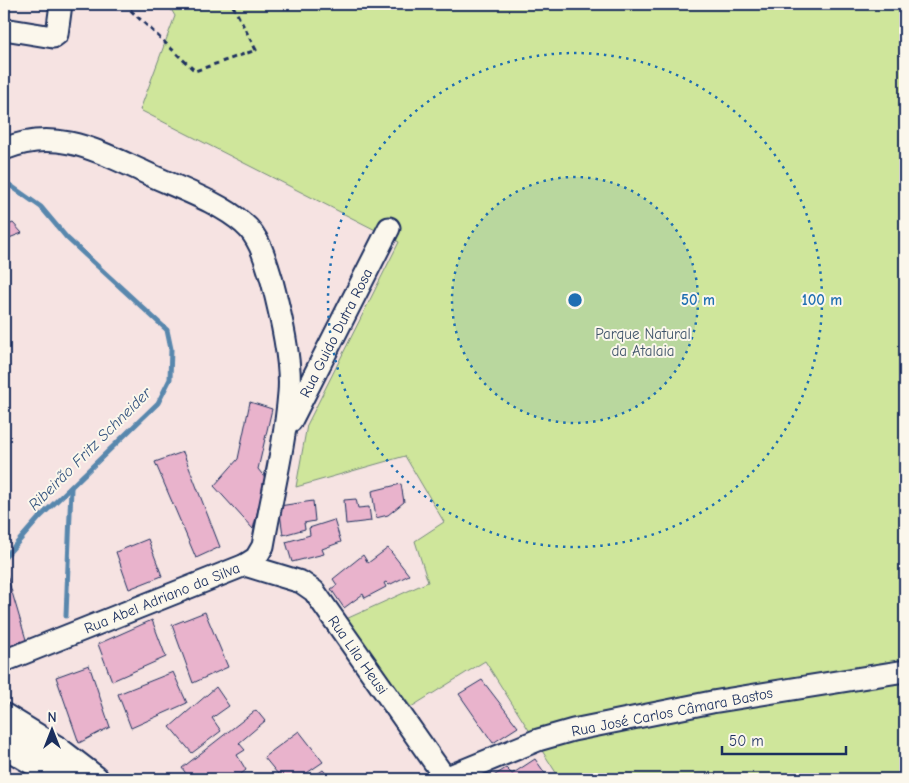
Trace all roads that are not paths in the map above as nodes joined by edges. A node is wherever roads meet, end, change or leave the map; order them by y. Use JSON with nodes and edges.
{"nodes":[{"id":1,"x":61,"y":4,"type":"edge"},
{"id":2,"x":4,"y":29,"type":"edge"},
{"id":3,"x":4,"y":149,"type":"edge"},
{"id":4,"x":389,"y":228,"type":"dead end"},
{"id":5,"x":283,"y":437,"type":"junction"},
{"id":6,"x":245,"y":565,"type":"junction"},
{"id":7,"x":4,"y":661,"type":"edge"},
{"id":8,"x":905,"y":671,"type":"edge"},
{"id":9,"x":4,"y":717,"type":"edge"},
{"id":10,"x":4,"y":744,"type":"edge"},
{"id":11,"x":446,"y":778,"type":"edge"},
{"id":12,"x":63,"y":779,"type":"edge"},
{"id":13,"x":95,"y":779,"type":"edge"}],
"edges":[{"from":1,"to":2,"type":"street"},
{"from":3,"to":5,"type":"street","name":"Rua Abel Adriano da Silva"},
{"from":4,"to":5,"type":"street","name":"Rua Guido Dutra Rosa"},
{"from":5,"to":6,"type":"street","name":"Rua Abel Adriano da Silva"},
{"from":6,"to":7,"type":"street","name":"Rua Abel Adriano da Silva"},
{"from":6,"to":11,"type":"street","name":"Rua Lila Heusi"},
{"from":8,"to":11,"type":"street","name":"Rua José Carlos Câmara Bastos"},
{"from":9,"to":13,"type":"main road"},
{"from":10,"to":12,"type":"main road"}]}
